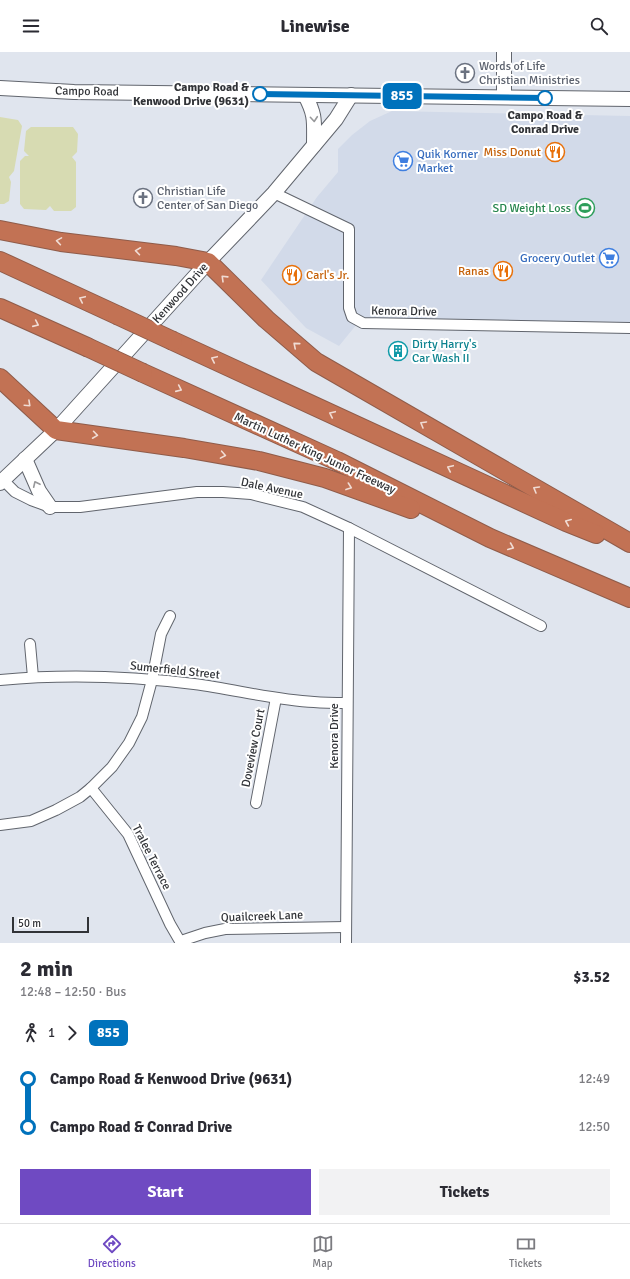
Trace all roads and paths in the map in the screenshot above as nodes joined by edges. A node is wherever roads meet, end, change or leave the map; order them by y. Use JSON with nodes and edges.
{"nodes":[{"id":1,"x":504,"y":52,"type":"edge"},
{"id":2,"x":0,"y":88,"type":"edge"},
{"id":3,"x":304,"y":95,"type":"junction"},
{"id":4,"x":351,"y":95,"type":"junction"},
{"id":5,"x":504,"y":97,"type":"junction"},
{"id":6,"x":630,"y":99,"type":"edge"},
{"id":7,"x":314,"y":145,"type":"junction"},
{"id":8,"x":274,"y":193,"type":"junction"},
{"id":9,"x":0,"y":230,"type":"edge"},
{"id":10,"x":0,"y":261,"type":"edge"},
{"id":11,"x":208,"y":262,"type":"junction"},
{"id":12,"x":0,"y":308,"type":"edge"},
{"id":13,"x":630,"y":328,"type":"edge"},
{"id":14,"x":0,"y":378,"type":"edge"},
{"id":15,"x":56,"y":430,"type":"junction"},
{"id":16,"x":25,"y":459,"type":"junction"},
{"id":17,"x":2,"y":482,"type":"edge"},
{"id":18,"x":50,"y":506,"type":"junction"},
{"id":19,"x":349,"y":528,"type":"junction"},
{"id":20,"x":490,"y":538,"type":"junction"},
{"id":21,"x":630,"y":543,"type":"edge"},
{"id":22,"x":630,"y":548,"type":"edge"},
{"id":23,"x":630,"y":598,"type":"edge"},
{"id":24,"x":170,"y":616,"type":"dead end"},
{"id":25,"x":541,"y":626,"type":"dead end"},
{"id":26,"x":30,"y":644,"type":"dead end"},
{"id":27,"x":33,"y":677,"type":"junction"},
{"id":28,"x":0,"y":680,"type":"edge"},
{"id":29,"x":152,"y":680,"type":"junction"},
{"id":30,"x":276,"y":698,"type":"junction"},
{"id":31,"x":347,"y":703,"type":"junction"},
{"id":32,"x":91,"y":788,"type":"junction"},
{"id":33,"x":256,"y":803,"type":"dead end"},
{"id":34,"x":0,"y":825,"type":"edge"},
{"id":35,"x":346,"y":927,"type":"junction"},
{"id":36,"x":181,"y":942,"type":"edge"},
{"id":37,"x":346,"y":943,"type":"edge"}],
"edges":[{"from":1,"to":5,"type":"main road"},
{"from":2,"to":3,"type":"main road","name":"Campo Road"},
{"from":3,"to":4,"type":"main road","name":"Campo Road"},
{"from":3,"to":7,"type":"main road","one_way":true},
{"from":4,"to":5,"type":"main road","name":"Campo Road"},
{"from":4,"to":7,"type":"main road","name":"Kenwood Drive"},
{"from":5,"to":6,"type":"main road","name":"Campo Road"},
{"from":7,"to":8,"type":"main road","name":"Kenwood Drive"},
{"from":8,"to":11,"type":"main road","name":"Kenwood Drive"},
{"from":8,"to":13,"type":"street","name":"Kenora Drive"},
{"from":11,"to":9,"type":"highway","one_way":true},
{"from":22,"to":10,"type":"highway","one_way":true,"bridge":true},
{"from":11,"to":15,"type":"main road","name":"Kenwood Drive"},
{"from":21,"to":11,"type":"highway","one_way":true},
{"from":12,"to":20,"type":"highway","name":"Martin Luther King Junior Freeway","one_way":true,"bridge":true},
{"from":14,"to":15,"type":"highway","one_way":true},
{"from":15,"to":16,"type":"main road","name":"Kenwood Drive"},
{"from":15,"to":20,"type":"highway","one_way":true},
{"from":16,"to":17,"type":"main road","name":"Kenwood Drive"},
{"from":18,"to":16,"type":"main road","one_way":true},
{"from":17,"to":18,"type":"street","name":"Dale Avenue"},
{"from":18,"to":19,"type":"street","name":"Dale Avenue"},
{"from":19,"to":25,"type":"street","name":"Dale Avenue"},
{"from":19,"to":31,"type":"street","name":"Kenora Drive"},
{"from":20,"to":23,"type":"highway","name":"Martin Luther King Junior Freeway","one_way":true},
{"from":24,"to":29,"type":"street"},
{"from":26,"to":27,"type":"street"},
{"from":27,"to":28,"type":"street","name":"Sumerfield Street"},
{"from":27,"to":29,"type":"street","name":"Sumerfield Street"},
{"from":29,"to":30,"type":"street","name":"Sumerfield Street"},
{"from":29,"to":32,"type":"street"},
{"from":30,"to":31,"type":"street","name":"Sumerfield Street"},
{"from":30,"to":33,"type":"street","name":"Doveview Court"},
{"from":31,"to":35,"type":"street","name":"Kenora Drive"},
{"from":32,"to":34,"type":"street"},
{"from":32,"to":36,"type":"street","name":"Tralee Terrace"},
{"from":35,"to":36,"type":"street","name":"Quailcreek Lane"},
{"from":35,"to":37,"type":"street","name":"Kenora Drive"}]}
